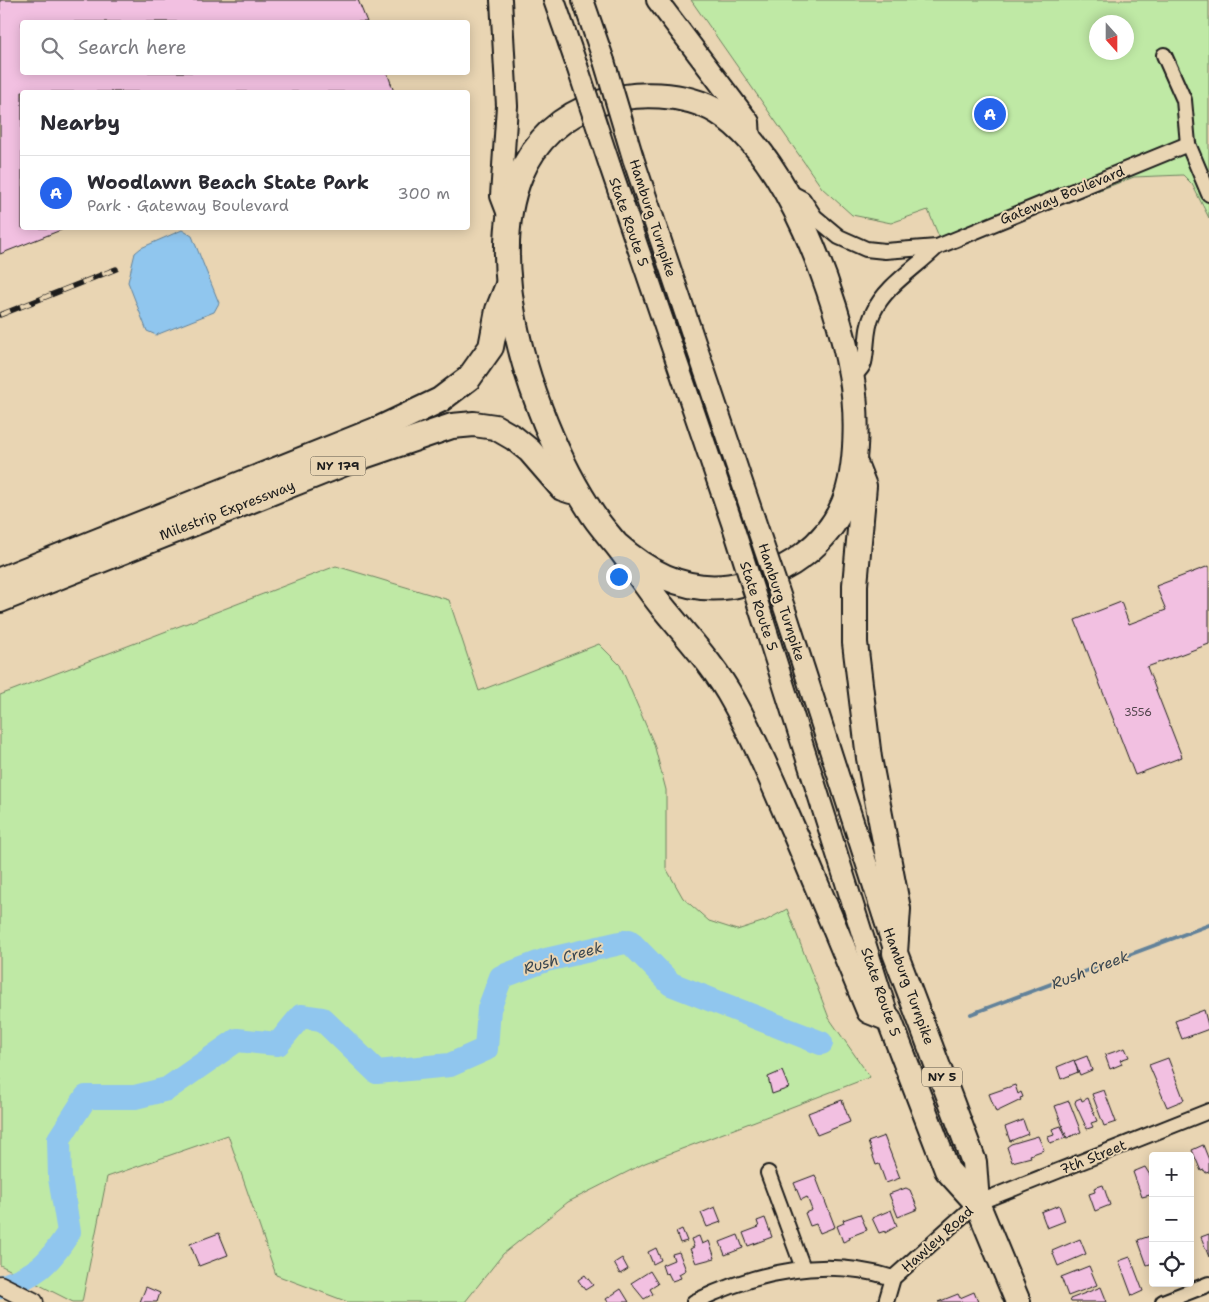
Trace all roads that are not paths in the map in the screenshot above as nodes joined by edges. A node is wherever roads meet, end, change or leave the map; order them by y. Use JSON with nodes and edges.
{"nodes":[{"id":1,"x":501,"y":0,"type":"edge"},
{"id":2,"x":554,"y":0,"type":"edge"},
{"id":3,"x":583,"y":0,"type":"edge"},
{"id":4,"x":657,"y":0,"type":"edge"},
{"id":5,"x":1164,"y":55,"type":"dead end"},
{"id":6,"x":750,"y":140,"type":"junction"},
{"id":7,"x":1188,"y":144,"type":"junction"},
{"id":8,"x":784,"y":189,"type":"junction"},
{"id":9,"x":1209,"y":194,"type":"edge"},
{"id":10,"x":509,"y":217,"type":"junction"},
{"id":11,"x":937,"y":247,"type":"junction"},
{"id":12,"x":509,"y":284,"type":"junction"},
{"id":13,"x":852,"y":378,"type":"junction"},
{"id":14,"x":854,"y":459,"type":"junction"},
{"id":15,"x":580,"y":494,"type":"junction"},
{"id":16,"x":616,"y":545,"type":"junction"},
{"id":17,"x":0,"y":580,"type":"edge"},
{"id":18,"x":0,"y":600,"type":"edge"},
{"id":19,"x":895,"y":953,"type":"junction"},
{"id":20,"x":889,"y":1019,"type":"junction"},
{"id":21,"x":1209,"y":1111,"type":"edge"},
{"id":22,"x":768,"y":1173,"type":"dead end"},
{"id":23,"x":977,"y":1203,"type":"junction"},
{"id":24,"x":803,"y":1268,"type":"junction"},
{"id":25,"x":893,"y":1278,"type":"junction"},
{"id":26,"x":1209,"y":1284,"type":"edge"},
{"id":27,"x":0,"y":1285,"type":"edge"},
{"id":28,"x":32,"y":1301,"type":"edge"},
{"id":29,"x":694,"y":1302,"type":"edge"},
{"id":30,"x":886,"y":1302,"type":"edge"},
{"id":31,"x":1018,"y":1302,"type":"edge"},
{"id":32,"x":1163,"y":1302,"type":"edge"}],
"edges":[{"from":1,"to":10,"type":"main road"},
{"from":2,"to":20,"type":"main road","name":"State Route 5","number":"NY 5","bridge":true},
{"from":3,"to":19,"type":"main road","name":"Hamburg Turnpike","number":"NY 5","bridge":true},
{"from":4,"to":6,"type":"main road"},
{"from":5,"to":7,"type":"street"},
{"from":6,"to":8,"type":"highway"},
{"from":6,"to":10,"type":"highway"},
{"from":7,"to":9,"type":"street"},
{"from":7,"to":11,"type":"street","name":"Gateway Boulevard"},
{"from":8,"to":11,"type":"street","name":"Gateway Boulevard"},
{"from":8,"to":13,"type":"highway"},
{"from":10,"to":12,"type":"highway"},
{"from":11,"to":13,"type":"street","name":"Gateway Boulevard"},
{"from":12,"to":15,"type":"highway"},
{"from":12,"to":17,"type":"highway","name":"Milestrip Expressway","number":"NY 179"},
{"from":13,"to":14,"type":"highway"},
{"from":14,"to":16,"type":"highway"},
{"from":14,"to":19,"type":"highway"},
{"from":15,"to":16,"type":"highway"},
{"from":15,"to":18,"type":"highway","name":"Milestrip Expressway","number":"NY 179"},
{"from":16,"to":20,"type":"highway"},
{"from":19,"to":23,"type":"highway","name":"Hamburg Turnpike","number":"NY 5"},
{"from":20,"to":23,"type":"highway","name":"State Route 5","number":"NY 5"},
{"from":21,"to":23,"type":"street","name":"7th Street"},
{"from":22,"to":24,"type":"street"},
{"from":23,"to":25,"type":"street","name":"Hawley Road"},
{"from":23,"to":31,"type":"highway","number":"NY 5"},
{"from":24,"to":25,"type":"street"},
{"from":24,"to":29,"type":"street"},
{"from":25,"to":30,"type":"street","name":"Hawley Road"},
{"from":26,"to":32,"type":"street"},
{"from":27,"to":28,"type":"street"}]}
